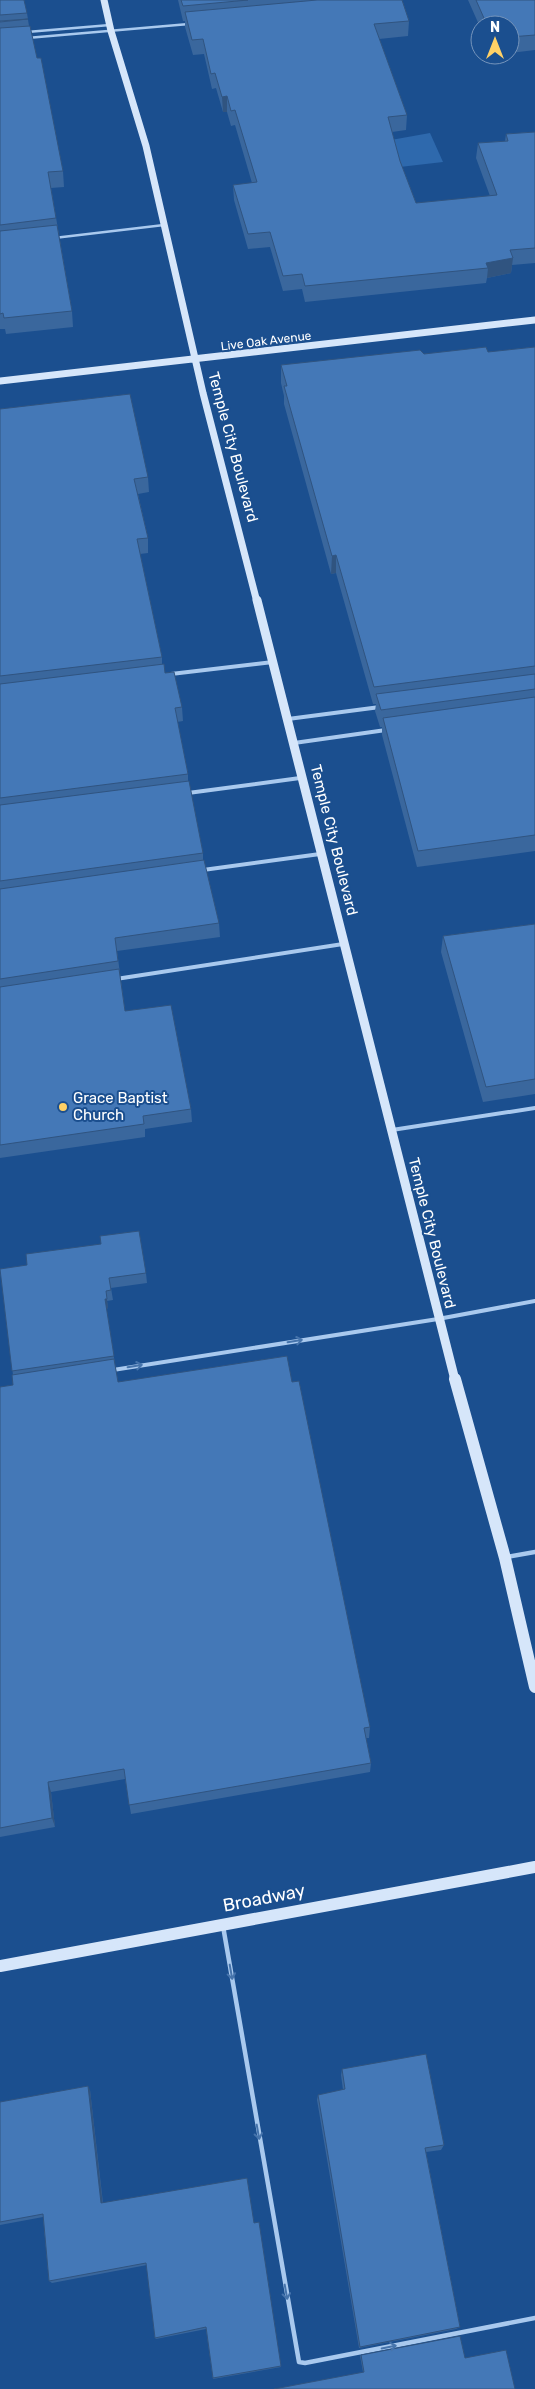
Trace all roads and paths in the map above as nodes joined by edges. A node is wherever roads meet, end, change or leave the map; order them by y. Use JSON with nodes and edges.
{"nodes":[{"id":1,"x":104,"y":0,"type":"edge"},
{"id":2,"x":198,"y":23,"type":"edge"},
{"id":3,"x":111,"y":28,"type":"junction"},
{"id":4,"x":18,"y":33,"type":"edge"},
{"id":5,"x":18,"y":39,"type":"edge"},
{"id":6,"x":164,"y":225,"type":"junction"},
{"id":7,"x":52,"y":239,"type":"edge"},
{"id":8,"x":535,"y":320,"type":"edge"},
{"id":9,"x":195,"y":361,"type":"junction"},
{"id":10,"x":0,"y":382,"type":"edge"},
{"id":11,"x":273,"y":662,"type":"junction"},
{"id":12,"x":166,"y":675,"type":"edge"},
{"id":13,"x":387,"y":706,"type":"edge"},
{"id":14,"x":288,"y":719,"type":"junction"},
{"id":15,"x":390,"y":730,"type":"edge"},
{"id":16,"x":294,"y":743,"type":"junction"},
{"id":17,"x":303,"y":778,"type":"junction"},
{"id":18,"x":185,"y":794,"type":"edge"},
{"id":19,"x":322,"y":854,"type":"junction"},
{"id":20,"x":195,"y":871,"type":"edge"},
{"id":21,"x":346,"y":944,"type":"junction"},
{"id":22,"x":109,"y":980,"type":"edge"},
{"id":23,"x":535,"y":1108,"type":"edge"},
{"id":24,"x":392,"y":1130,"type":"junction"},
{"id":25,"x":535,"y":1301,"type":"edge"},
{"id":26,"x":438,"y":1319,"type":"junction"},
{"id":27,"x":107,"y":1370,"type":"edge"},
{"id":28,"x":535,"y":1552,"type":"edge"},
{"id":29,"x":505,"y":1558,"type":"junction"},
{"id":30,"x":535,"y":1687,"type":"edge"},
{"id":31,"x":535,"y":1867,"type":"edge"},
{"id":32,"x":223,"y":1924,"type":"junction"},
{"id":33,"x":0,"y":1966,"type":"edge"},
{"id":34,"x":535,"y":2318,"type":"edge"}],
"edges":[{"from":1,"to":3,"type":"main road","name":"Temple City Boulevard"},
{"from":2,"to":3,"type":"lane"},
{"from":3,"to":4,"type":"lane"},
{"from":3,"to":5,"type":"lane"},
{"from":3,"to":6,"type":"main road","name":"Temple City Boulevard"},
{"from":6,"to":7,"type":"lane"},
{"from":6,"to":9,"type":"main road","name":"Temple City Boulevard"},
{"from":8,"to":9,"type":"main road","name":"Live Oak Avenue"},
{"from":9,"to":10,"type":"main road","name":"Live Oak Avenue"},
{"from":9,"to":11,"type":"main road","name":"Temple City Boulevard"},
{"from":11,"to":12,"type":"lane"},
{"from":11,"to":14,"type":"main road","name":"Temple City Boulevard"},
{"from":13,"to":14,"type":"lane"},
{"from":14,"to":16,"type":"main road","name":"Temple City Boulevard"},
{"from":15,"to":16,"type":"lane"},
{"from":16,"to":17,"type":"main road","name":"Temple City Boulevard"},
{"from":17,"to":18,"type":"lane"},
{"from":17,"to":19,"type":"main road","name":"Temple City Boulevard"},
{"from":19,"to":20,"type":"lane"},
{"from":19,"to":21,"type":"main road","name":"Temple City Boulevard"},
{"from":21,"to":22,"type":"lane"},
{"from":21,"to":24,"type":"main road","name":"Temple City Boulevard"},
{"from":23,"to":24,"type":"lane"},
{"from":24,"to":26,"type":"main road","name":"Temple City Boulevard"},
{"from":25,"to":26,"type":"lane"},
{"from":27,"to":26,"type":"lane","one_way":true},
{"from":26,"to":29,"type":"main road","name":"Temple City Boulevard"},
{"from":28,"to":29,"type":"lane"},
{"from":29,"to":30,"type":"main road","name":"Temple City Boulevard"},
{"from":31,"to":32,"type":"main road","name":"Broadway"},
{"from":32,"to":33,"type":"main road","name":"Broadway"},
{"from":32,"to":34,"type":"lane","one_way":true}]}
